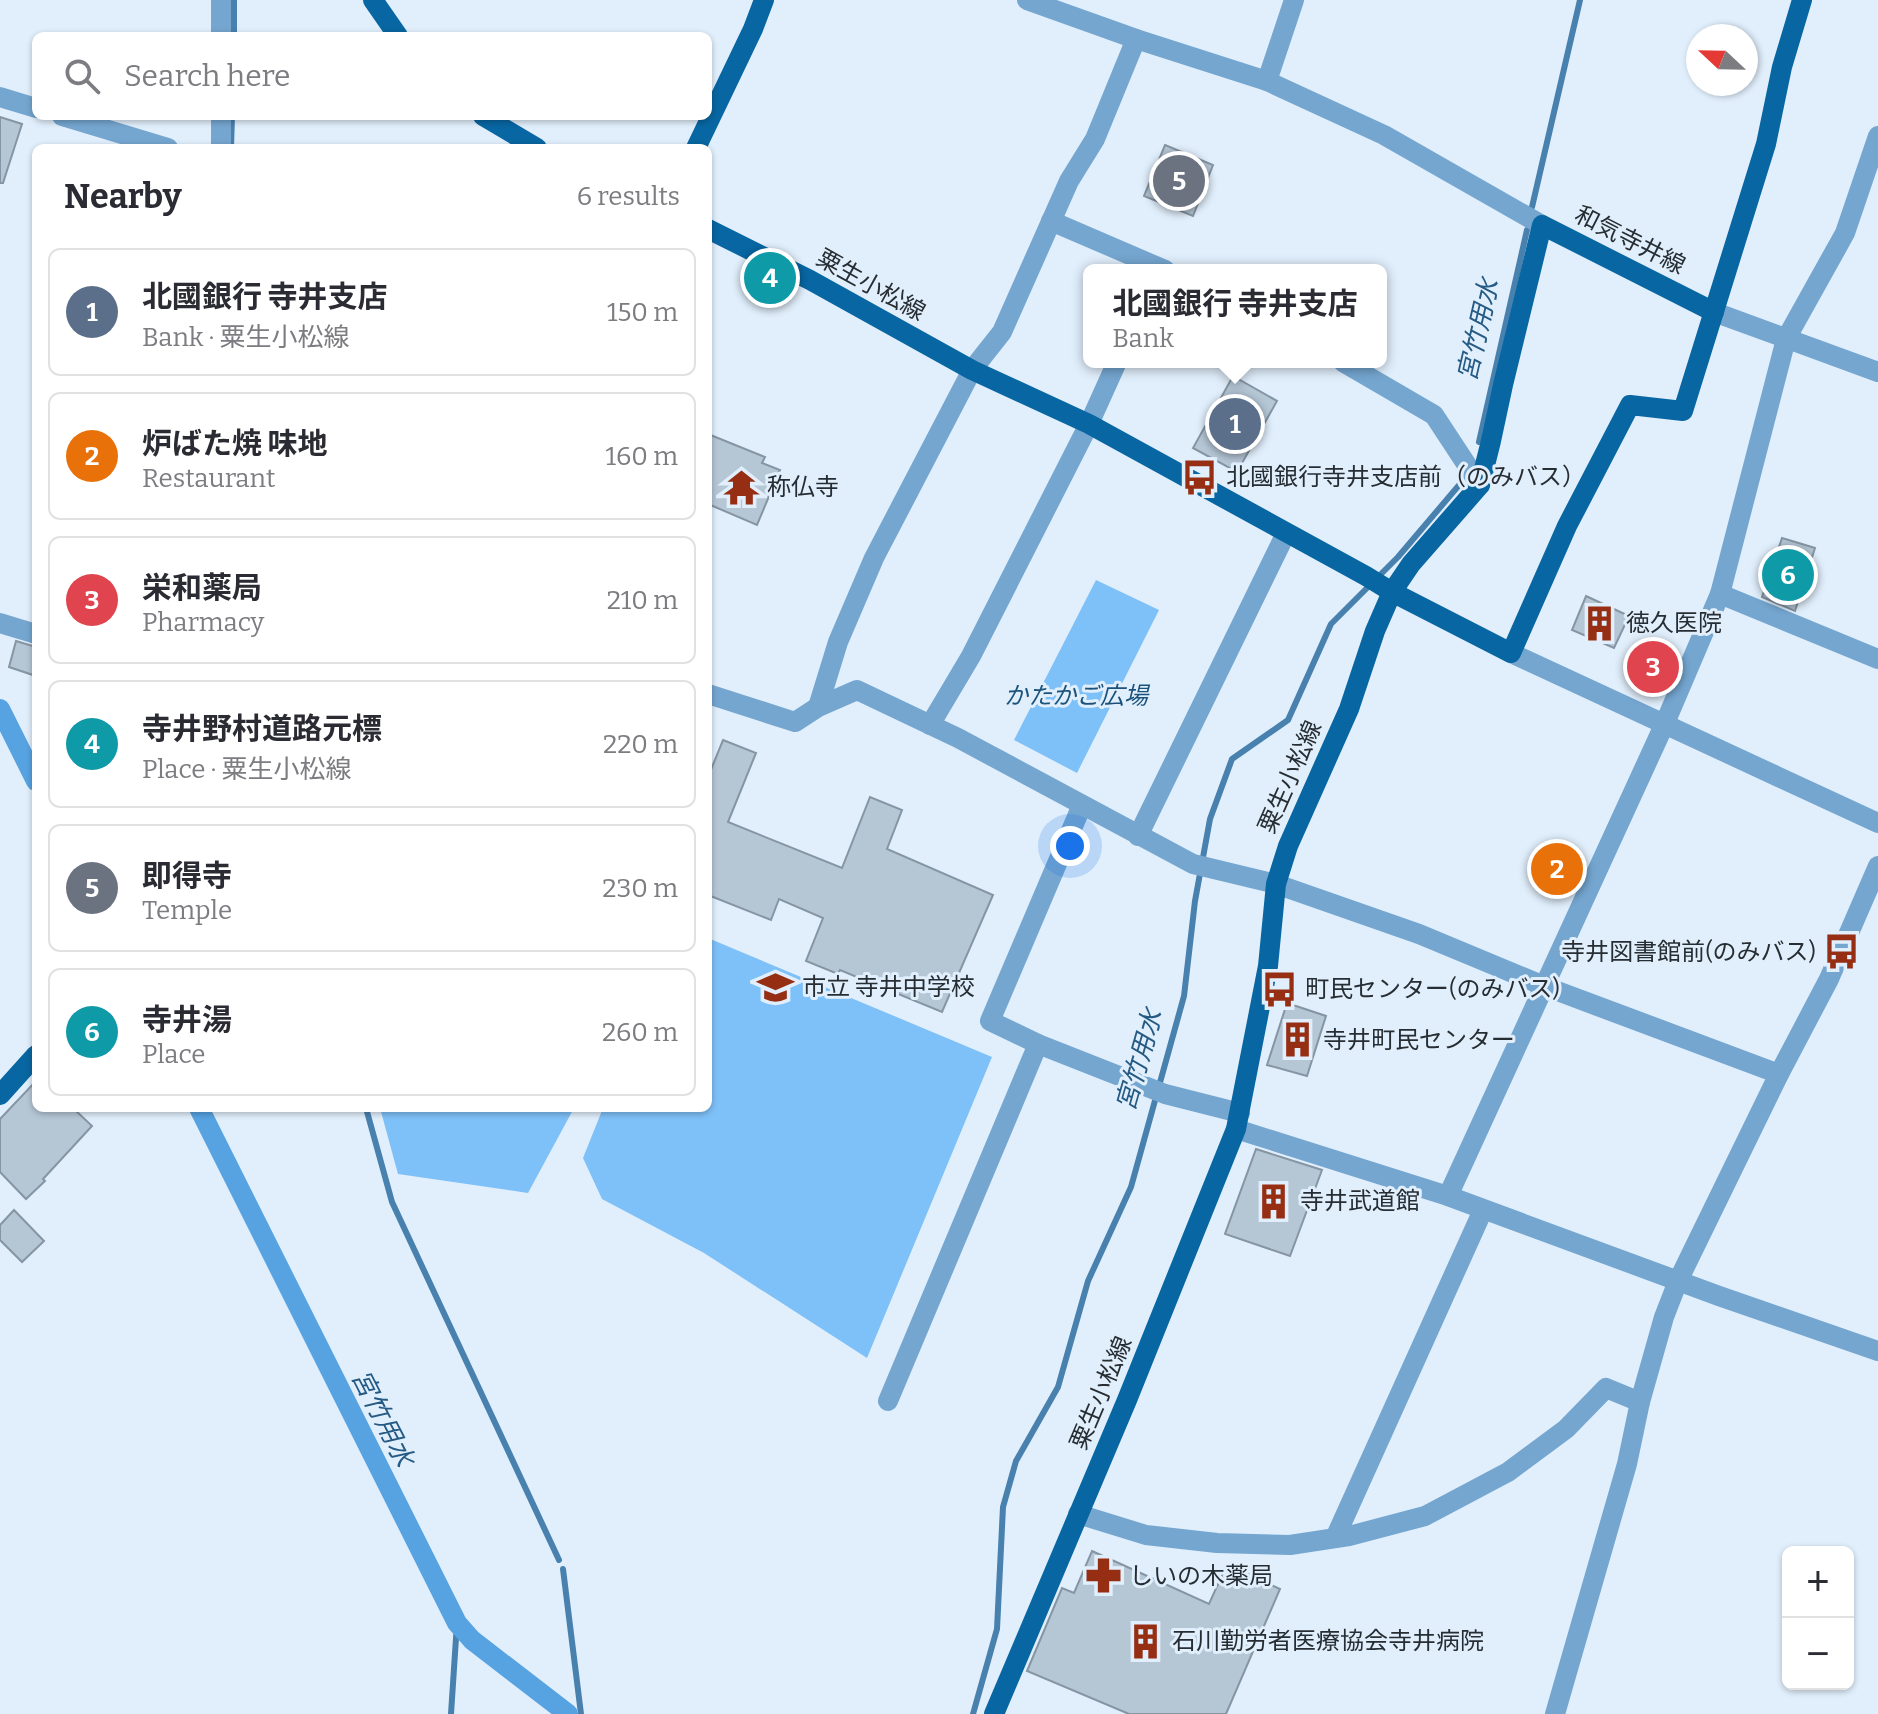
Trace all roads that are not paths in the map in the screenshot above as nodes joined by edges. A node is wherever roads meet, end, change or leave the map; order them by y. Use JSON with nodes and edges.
{"nodes":[{"id":1,"x":221,"y":0,"type":"edge"},
{"id":2,"x":373,"y":0,"type":"edge"},
{"id":3,"x":764,"y":0,"type":"edge"},
{"id":4,"x":1294,"y":0,"type":"edge"},
{"id":5,"x":1802,"y":0,"type":"edge"},
{"id":6,"x":1040,"y":2,"type":"edge"},
{"id":7,"x":221,"y":32,"type":"edge"},
{"id":8,"x":395,"y":32,"type":"edge"},
{"id":9,"x":1136,"y":39,"type":"junction"},
{"id":10,"x":1267,"y":81,"type":"junction"},
{"id":11,"x":0,"y":97,"type":"edge"},
{"id":12,"x":32,"y":107,"type":"edge"},
{"id":13,"x":712,"y":115,"type":"edge"},
{"id":14,"x":75,"y":120,"type":"edge"},
{"id":15,"x":221,"y":120,"type":"edge"},
{"id":16,"x":490,"y":120,"type":"edge"},
{"id":17,"x":709,"y":120,"type":"edge"},
{"id":18,"x":1878,"y":136,"type":"edge"},
{"id":19,"x":155,"y":144,"type":"edge"},
{"id":20,"x":221,"y":144,"type":"edge"},
{"id":21,"x":530,"y":144,"type":"edge"},
{"id":22,"x":698,"y":144,"type":"edge"},
{"id":23,"x":1051,"y":221,"type":"junction"},
{"id":24,"x":1542,"y":225,"type":"junction"},
{"id":25,"x":712,"y":231,"type":"edge"},
{"id":26,"x":1150,"y":264,"type":"edge"},
{"id":27,"x":1714,"y":312,"type":"junction"},
{"id":28,"x":1786,"y":339,"type":"junction"},
{"id":29,"x":1114,"y":368,"type":"edge"},
{"id":30,"x":1353,"y":368,"type":"edge"},
{"id":31,"x":972,"y":370,"type":"junction"},
{"id":32,"x":1878,"y":372,"type":"edge"},
{"id":33,"x":1089,"y":424,"type":"junction"},
{"id":34,"x":1480,"y":485,"type":"junction"},
{"id":35,"x":1286,"y":533,"type":"junction"},
{"id":36,"x":1380,"y":585,"type":"junction"},
{"id":37,"x":1720,"y":594,"type":"junction"},
{"id":38,"x":0,"y":623,"type":"edge"},
{"id":39,"x":32,"y":633,"type":"edge"},
{"id":40,"x":1511,"y":653,"type":"junction"},
{"id":41,"x":1878,"y":659,"type":"edge"},
{"id":42,"x":712,"y":698,"type":"edge"},
{"id":43,"x":818,"y":707,"type":"junction"},
{"id":44,"x":1665,"y":723,"type":"junction"},
{"id":45,"x":930,"y":725,"type":"junction"},
{"id":46,"x":1082,"y":805,"type":"junction"},
{"id":47,"x":1878,"y":823,"type":"edge"},
{"id":48,"x":1138,"y":836,"type":"junction"},
{"id":49,"x":1878,"y":866,"type":"edge"},
{"id":50,"x":1276,"y":884,"type":"junction"},
{"id":51,"x":1544,"y":986,"type":"junction"},
{"id":52,"x":1038,"y":1044,"type":"junction"},
{"id":53,"x":32,"y":1059,"type":"edge"},
{"id":54,"x":1779,"y":1074,"type":"junction"},
{"id":55,"x":0,"y":1095,"type":"edge"},
{"id":56,"x":1238,"y":1121,"type":"junction"},
{"id":57,"x":1448,"y":1196,"type":"junction"},
{"id":58,"x":1483,"y":1210,"type":"junction"},
{"id":59,"x":1678,"y":1281,"type":"junction"},
{"id":60,"x":1878,"y":1351,"type":"edge"},
{"id":61,"x":888,"y":1401,"type":"dead end"},
{"id":62,"x":1640,"y":1402,"type":"junction"},
{"id":63,"x":1078,"y":1514,"type":"junction"},
{"id":64,"x":1335,"y":1538,"type":"junction"},
{"id":65,"x":994,"y":1714,"type":"edge"},
{"id":66,"x":1555,"y":1714,"type":"edge"}],
"edges":[{"from":1,"to":7,"type":"street"},
{"from":2,"to":8,"type":"main road"},
{"from":3,"to":13,"type":"main road"},
{"from":4,"to":10,"type":"street"},
{"from":5,"to":27,"type":"main road"},
{"from":6,"to":9,"type":"street"},
{"from":9,"to":10,"type":"street"},
{"from":9,"to":23,"type":"street"},
{"from":10,"to":24,"type":"street"},
{"from":11,"to":12,"type":"street"},
{"from":14,"to":19,"type":"street"},
{"from":15,"to":20,"type":"street"},
{"from":16,"to":21,"type":"main road"},
{"from":17,"to":22,"type":"main road"},
{"from":18,"to":28,"type":"street"},
{"from":23,"to":26,"type":"street"},
{"from":23,"to":31,"type":"street"},
{"from":24,"to":27,"type":"main road","name":"和気寺井線"},
{"from":24,"to":34,"type":"main road","name":"和気寺井線"},
{"from":25,"to":31,"type":"main road","name":"粟生小松線"},
{"from":27,"to":28,"type":"street"},
{"from":27,"to":40,"type":"main road"},
{"from":28,"to":32,"type":"street"},
{"from":28,"to":37,"type":"street"},
{"from":29,"to":33,"type":"street"},
{"from":30,"to":34,"type":"street"},
{"from":31,"to":33,"type":"main road","name":"粟生小松線"},
{"from":31,"to":43,"type":"street"},
{"from":33,"to":35,"type":"main road","name":"粟生小松線"},
{"from":33,"to":45,"type":"street"},
{"from":34,"to":36,"type":"main road","name":"和気寺井線"},
{"from":35,"to":36,"type":"main road","name":"粟生小松線"},
{"from":35,"to":48,"type":"street"},
{"from":36,"to":40,"type":"main road"},
{"from":36,"to":50,"type":"main road","name":"粟生小松線"},
{"from":37,"to":41,"type":"street"},
{"from":37,"to":44,"type":"street"},
{"from":38,"to":39,"type":"street"},
{"from":40,"to":44,"type":"street"},
{"from":42,"to":43,"type":"street"},
{"from":43,"to":45,"type":"street"},
{"from":44,"to":47,"type":"street"},
{"from":44,"to":51,"type":"street"},
{"from":45,"to":46,"type":"street"},
{"from":46,"to":48,"type":"street"},
{"from":46,"to":52,"type":"street"},
{"from":48,"to":50,"type":"street"},
{"from":49,"to":54,"type":"street"},
{"from":50,"to":51,"type":"street"},
{"from":50,"to":56,"type":"main road","name":"粟生小松線"},
{"from":51,"to":54,"type":"street"},
{"from":51,"to":57,"type":"street"},
{"from":52,"to":56,"type":"street"},
{"from":52,"to":61,"type":"street"},
{"from":53,"to":55,"type":"main road"},
{"from":54,"to":59,"type":"street"},
{"from":56,"to":57,"type":"street"},
{"from":56,"to":63,"type":"main road","name":"粟生小松線"},
{"from":57,"to":58,"type":"street"},
{"from":58,"to":59,"type":"street"},
{"from":58,"to":64,"type":"street"},
{"from":59,"to":60,"type":"street"},
{"from":59,"to":62,"type":"street"},
{"from":62,"to":64,"type":"street"},
{"from":62,"to":66,"type":"street"},
{"from":63,"to":64,"type":"street"},
{"from":63,"to":65,"type":"main road","name":"粟生小松線"}]}
